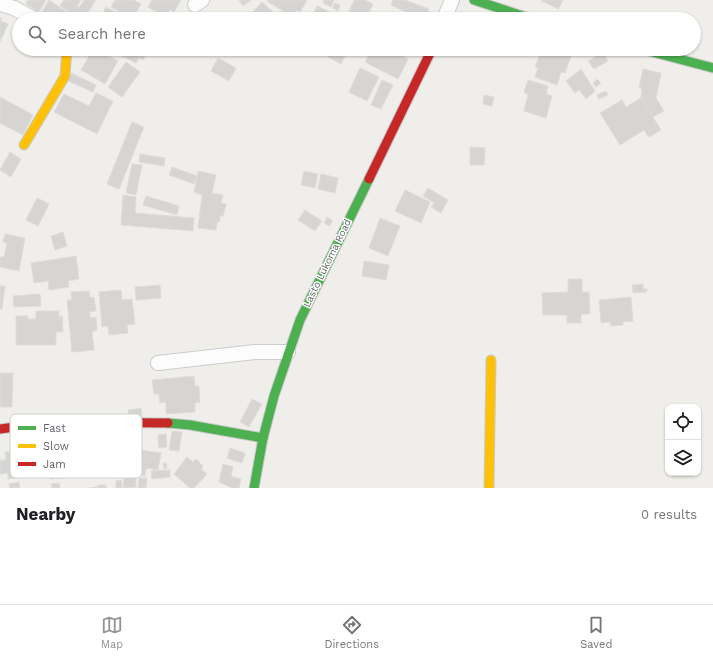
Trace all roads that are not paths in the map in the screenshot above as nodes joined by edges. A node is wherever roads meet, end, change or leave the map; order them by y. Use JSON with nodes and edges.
{"nodes":[{"id":1,"x":452,"y":0,"type":"edge"},
{"id":2,"x":474,"y":0,"type":"edge"},
{"id":3,"x":0,"y":4,"type":"edge"},
{"id":4,"x":16,"y":4,"type":"edge"},
{"id":5,"x":26,"y":12,"type":"edge"},
{"id":6,"x":447,"y":12,"type":"edge"},
{"id":7,"x":511,"y":12,"type":"edge"},
{"id":8,"x":67,"y":56,"type":"edge"},
{"id":9,"x":429,"y":56,"type":"edge"},
{"id":10,"x":668,"y":56,"type":"edge"},
{"id":11,"x":713,"y":68,"type":"edge"},
{"id":12,"x":24,"y":145,"type":"dead end"},
{"id":13,"x":288,"y":352,"type":"junction"},
{"id":14,"x":491,"y":360,"type":"dead end"},
{"id":15,"x":158,"y":363,"type":"dead end"},
{"id":16,"x":142,"y":422,"type":"edge"},
{"id":17,"x":10,"y":428,"type":"edge"},
{"id":18,"x":0,"y":429,"type":"edge"},
{"id":19,"x":264,"y":438,"type":"junction"},
{"id":20,"x":254,"y":488,"type":"edge"},
{"id":21,"x":489,"y":488,"type":"edge"}],
"edges":[{"from":1,"to":6,"type":"street"},
{"from":2,"to":7,"type":"street"},
{"from":3,"to":4,"type":"street"},
{"from":4,"to":5,"type":"street"},
{"from":8,"to":12,"type":"street"},
{"from":9,"to":13,"type":"street","name":"Lasto Lukoma Road"},
{"from":10,"to":11,"type":"street"},
{"from":13,"to":15,"type":"street"},
{"from":13,"to":19,"type":"street","name":"Lasto Lukoma Road"},
{"from":14,"to":21,"type":"street"},
{"from":16,"to":19,"type":"street"},
{"from":17,"to":18,"type":"street"},
{"from":19,"to":20,"type":"street","name":"Lasto Lukoma Road"}]}
